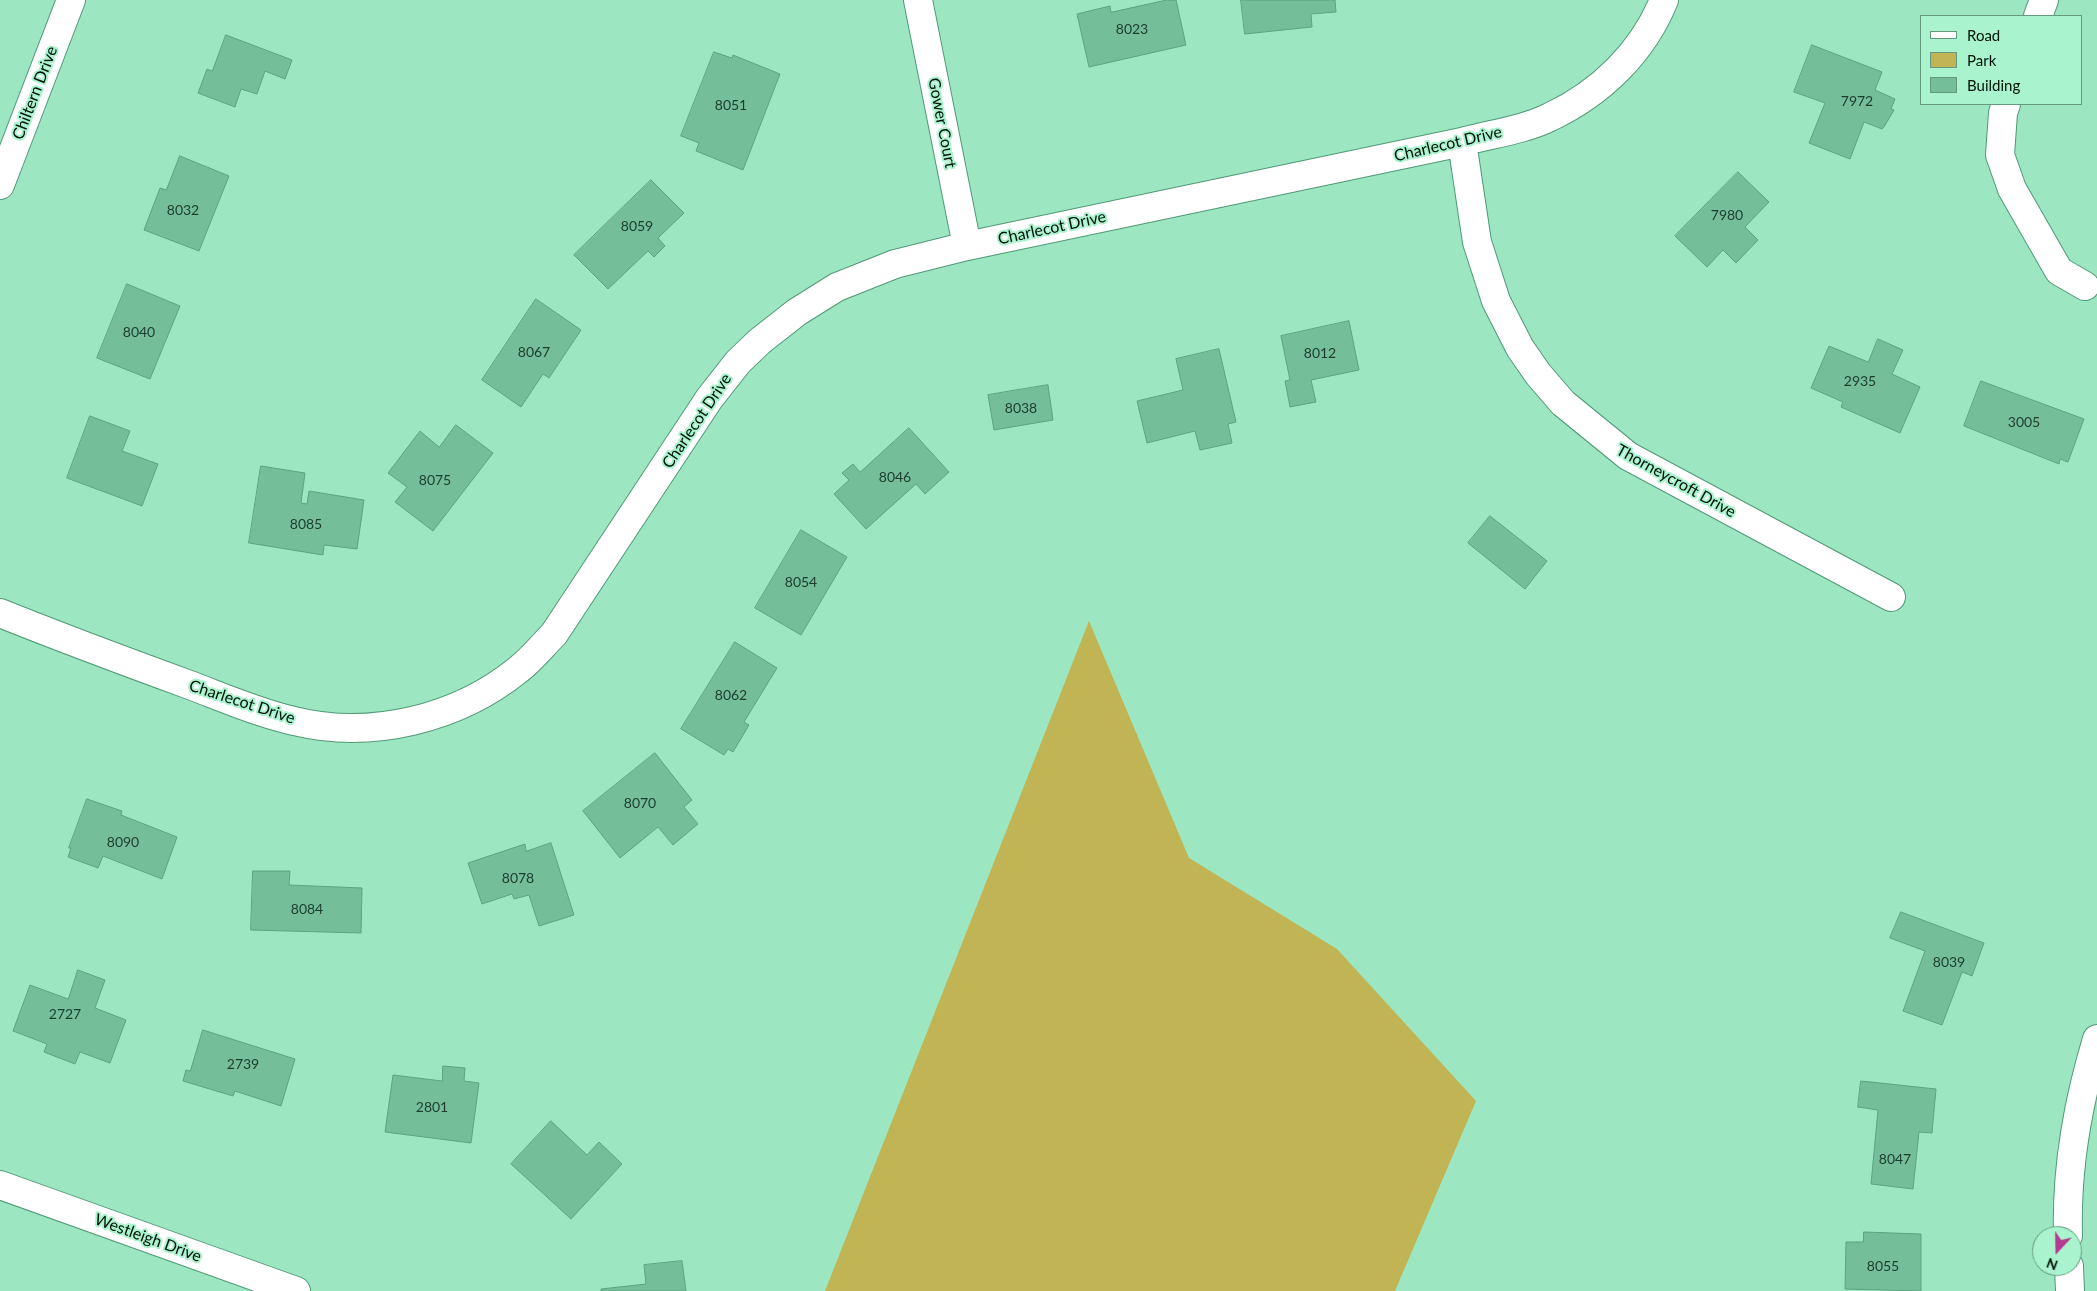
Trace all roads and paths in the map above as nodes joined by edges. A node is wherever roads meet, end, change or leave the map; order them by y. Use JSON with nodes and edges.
{"nodes":[{"id":1,"x":71,"y":0,"type":"edge"},
{"id":2,"x":918,"y":0,"type":"edge"},
{"id":3,"x":1664,"y":0,"type":"edge"},
{"id":4,"x":2044,"y":0,"type":"edge"},
{"id":5,"x":2038,"y":15,"type":"edge"},
{"id":6,"x":2006,"y":105,"type":"edge"},
{"id":7,"x":1462,"y":142,"type":"junction"},
{"id":8,"x":0,"y":185,"type":"edge"},
{"id":9,"x":966,"y":246,"type":"junction"},
{"id":10,"x":2085,"y":286,"type":"dead end"},
{"id":11,"x":1891,"y":597,"type":"dead end"},
{"id":12,"x":0,"y":613,"type":"edge"},
{"id":13,"x":2097,"y":1039,"type":"edge"},
{"id":14,"x":0,"y":1185,"type":"edge"},
{"id":15,"x":2068,"y":1226,"type":"edge"},
{"id":16,"x":2069,"y":1276,"type":"edge"},
{"id":17,"x":296,"y":1291,"type":"edge"},
{"id":18,"x":2070,"y":1291,"type":"edge"}],
"edges":[{"from":1,"to":8,"type":"street","name":"Chiltern Drive"},
{"from":2,"to":9,"type":"street","name":"Gower Court"},
{"from":3,"to":7,"type":"street","name":"Charlecot Drive"},
{"from":4,"to":5,"type":"street"},
{"from":6,"to":10,"type":"street"},
{"from":7,"to":9,"type":"street","name":"Charlecot Drive"},
{"from":7,"to":11,"type":"street","name":"Thorneycroft Drive"},
{"from":9,"to":12,"type":"street","name":"Charlecot Drive"},
{"from":13,"to":15,"type":"street"},
{"from":14,"to":17,"type":"street","name":"Westleigh Drive"},
{"from":16,"to":18,"type":"street"}]}
